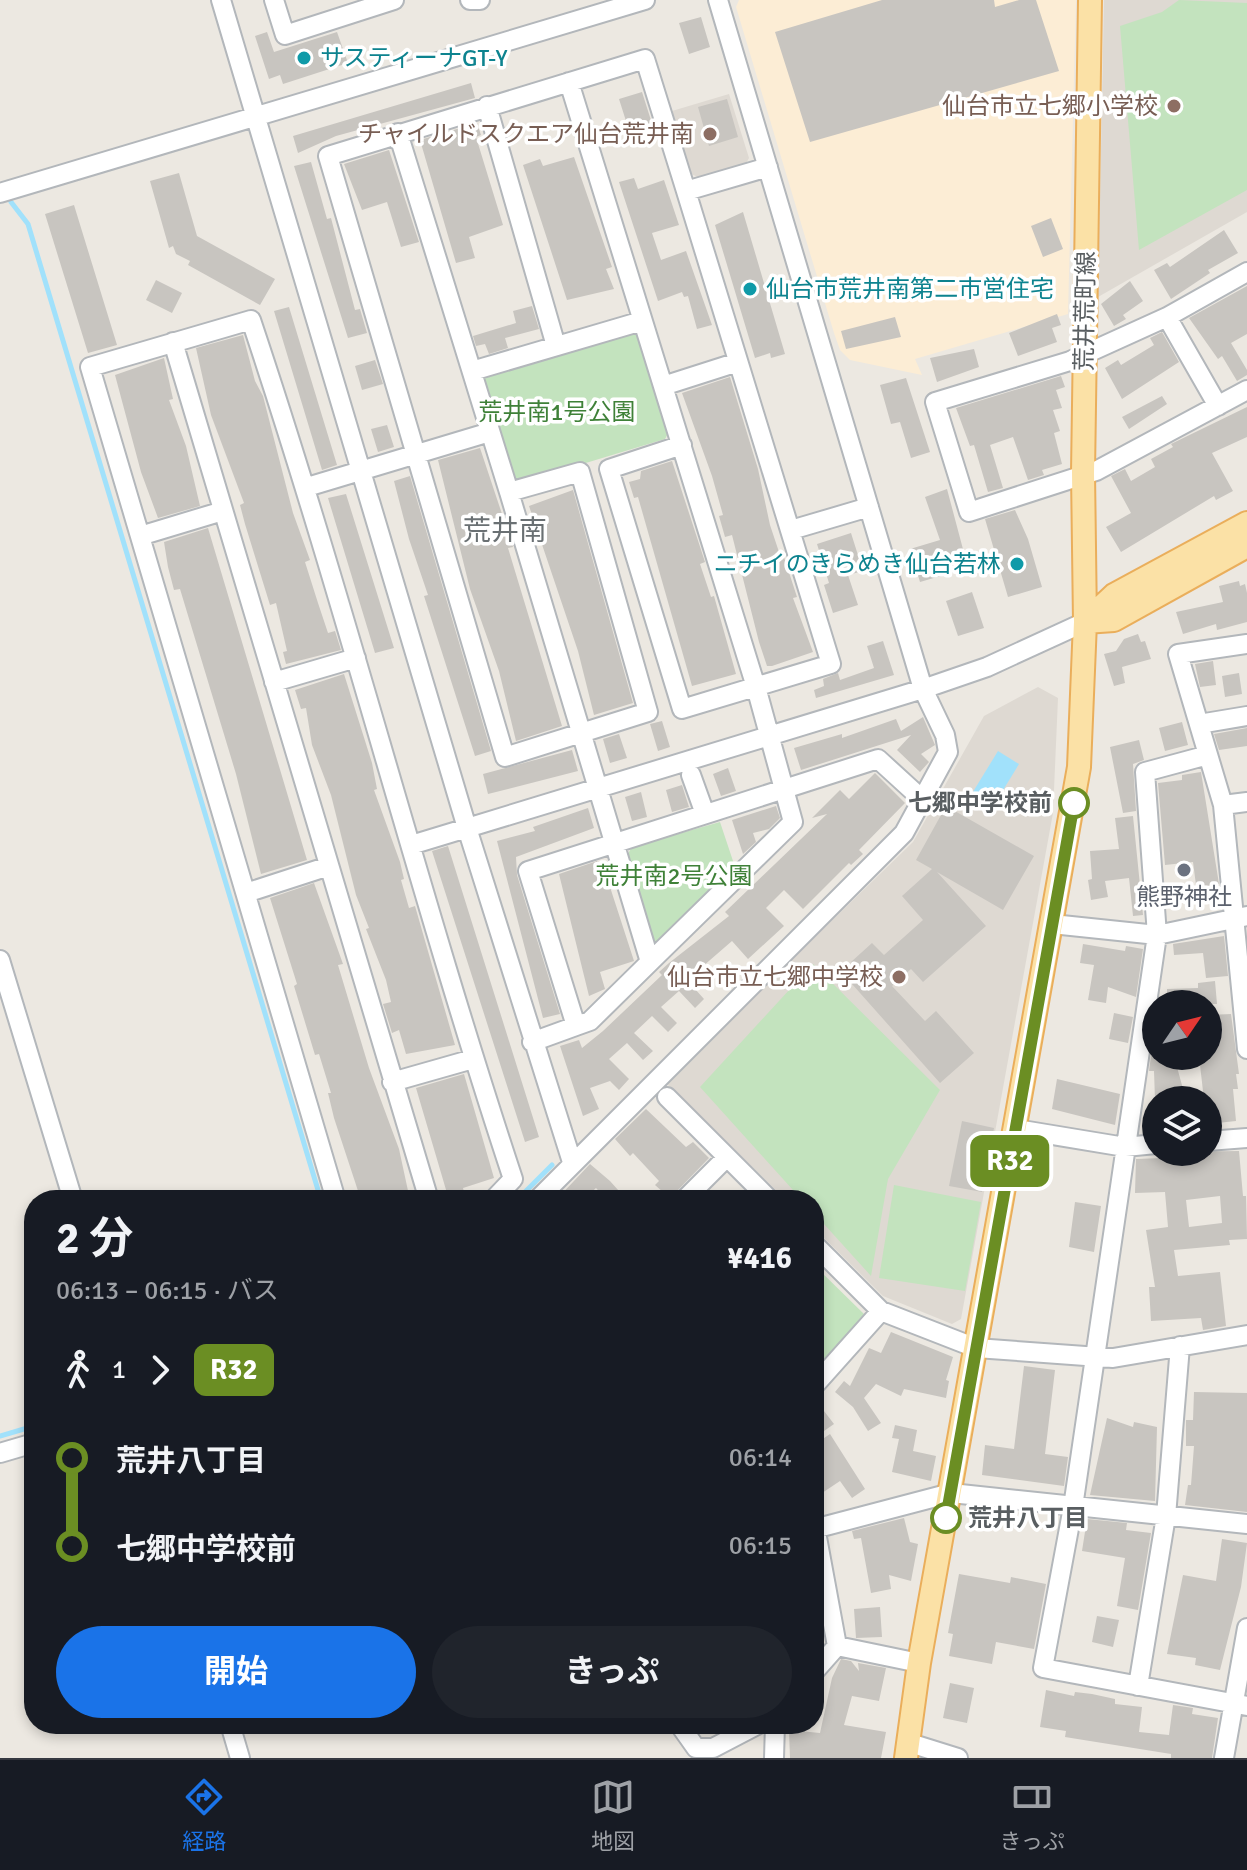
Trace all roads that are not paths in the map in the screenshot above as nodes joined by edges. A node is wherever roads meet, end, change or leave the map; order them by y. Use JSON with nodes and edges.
{"nodes":[{"id":1,"x":221,"y":0,"type":"edge"},
{"id":2,"x":274,"y":0,"type":"edge"},
{"id":3,"x":394,"y":0,"type":"edge"},
{"id":4,"x":470,"y":0,"type":"edge"},
{"id":5,"x":480,"y":0,"type":"edge"},
{"id":6,"x":645,"y":0,"type":"edge"},
{"id":7,"x":718,"y":0,"type":"edge"},
{"id":8,"x":1090,"y":0,"type":"edge"},
{"id":9,"x":569,"y":82,"type":"junction"},
{"id":10,"x":487,"y":106,"type":"junction"},
{"id":11,"x":256,"y":114,"type":"junction"},
{"id":12,"x":398,"y":133,"type":"junction"},
{"id":13,"x":768,"y":167,"type":"junction"},
{"id":14,"x":686,"y":191,"type":"junction"},
{"id":15,"x":0,"y":193,"type":"edge"},
{"id":16,"x":1247,"y":272,"type":"edge"},
{"id":17,"x":1167,"y":317,"type":"junction"},
{"id":18,"x":642,"y":321,"type":"junction"},
{"id":19,"x":173,"y":342,"type":"junction"},
{"id":20,"x":556,"y":346,"type":"junction"},
{"id":21,"x":1084,"y":354,"type":"junction"},
{"id":22,"x":738,"y":362,"type":"junction"},
{"id":23,"x":472,"y":371,"type":"junction"},
{"id":24,"x":663,"y":386,"type":"junction"},
{"id":25,"x":1247,"y":390,"type":"edge"},
{"id":26,"x":1218,"y":406,"type":"junction"},
{"id":27,"x":490,"y":432,"type":"junction"},
{"id":28,"x":682,"y":445,"type":"junction"},
{"id":29,"x":413,"y":455,"type":"junction"},
{"id":30,"x":363,"y":470,"type":"junction"},
{"id":31,"x":1083,"y":473,"type":"junction"},
{"id":32,"x":307,"y":487,"type":"junction"},
{"id":33,"x":509,"y":492,"type":"junction"},
{"id":34,"x":869,"y":507,"type":"junction"},
{"id":35,"x":223,"y":511,"type":"junction"},
{"id":36,"x":1247,"y":523,"type":"edge"},
{"id":37,"x":791,"y":530,"type":"junction"},
{"id":38,"x":140,"y":536,"type":"junction"},
{"id":39,"x":1247,"y":546,"type":"edge"},
{"id":40,"x":1085,"y":622,"type":"junction"},
{"id":41,"x":1247,"y":644,"type":"edge"},
{"id":42,"x":356,"y":658,"type":"junction"},
{"id":43,"x":274,"y":682,"type":"junction"},
{"id":44,"x":756,"y":687,"type":"junction"},
{"id":45,"x":923,"y":689,"type":"junction"},
{"id":46,"x":1247,"y":716,"type":"edge"},
{"id":47,"x":1199,"y":724,"type":"junction"},
{"id":48,"x":580,"y":734,"type":"junction"},
{"id":49,"x":769,"y":736,"type":"junction"},
{"id":50,"x":1208,"y":755,"type":"junction"},
{"id":51,"x":691,"y":775,"type":"dead end"},
{"id":52,"x":597,"y":788,"type":"junction"},
{"id":53,"x":784,"y":789,"type":"junction"},
{"id":54,"x":924,"y":801,"type":"junction"},
{"id":55,"x":1247,"y":802,"type":"edge"},
{"id":56,"x":1223,"y":805,"type":"junction"},
{"id":57,"x":705,"y":814,"type":"junction"},
{"id":58,"x":467,"y":828,"type":"junction"},
{"id":59,"x":613,"y":843,"type":"junction"},
{"id":60,"x":411,"y":845,"type":"junction"},
{"id":61,"x":329,"y":866,"type":"junction"},
{"id":62,"x":246,"y":893,"type":"junction"},
{"id":63,"x":1240,"y":917,"type":"edge"},
{"id":64,"x":1052,"y":924,"type":"junction"},
{"id":65,"x":1157,"y":935,"type":"junction"},
{"id":66,"x":0,"y":960,"type":"edge"},
{"id":67,"x":650,"y":962,"type":"junction"},
{"id":68,"x":576,"y":1026,"type":"junction"},
{"id":69,"x":532,"y":1042,"type":"junction"},
{"id":70,"x":1247,"y":1049,"type":"edge"},
{"id":71,"x":473,"y":1059,"type":"junction"},
{"id":72,"x":392,"y":1082,"type":"junction"},
{"id":73,"x":667,"y":1097,"type":"dead end"},
{"id":74,"x":1016,"y":1129,"type":"junction"},
{"id":75,"x":1247,"y":1138,"type":"edge"},
{"id":76,"x":1222,"y":1140,"type":"edge"},
{"id":77,"x":1142,"y":1145,"type":"edge"},
{"id":78,"x":1125,"y":1147,"type":"junction"},
{"id":79,"x":727,"y":1157,"type":"junction"},
{"id":80,"x":572,"y":1162,"type":"junction"},
{"id":81,"x":70,"y":1190,"type":"edge"},
{"id":82,"x":333,"y":1190,"type":"edge"},
{"id":83,"x":426,"y":1190,"type":"edge"},
{"id":84,"x":503,"y":1190,"type":"edge"},
{"id":85,"x":546,"y":1190,"type":"edge"},
{"id":86,"x":694,"y":1190,"type":"edge"},
{"id":87,"x":760,"y":1190,"type":"edge"},
{"id":88,"x":824,"y":1254,"type":"edge"},
{"id":89,"x":881,"y":1311,"type":"junction"},
{"id":90,"x":1247,"y":1335,"type":"edge"},
{"id":91,"x":1180,"y":1346,"type":"junction"},
{"id":92,"x":976,"y":1348,"type":"junction"},
{"id":93,"x":1094,"y":1357,"type":"junction"},
{"id":94,"x":824,"y":1375,"type":"edge"},
{"id":95,"x":24,"y":1446,"type":"edge"},
{"id":96,"x":0,"y":1453,"type":"edge"},
{"id":97,"x":951,"y":1493,"type":"junction"},
{"id":98,"x":1073,"y":1507,"type":"junction"},
{"id":99,"x":1166,"y":1516,"type":"junction"},
{"id":100,"x":824,"y":1523,"type":"edge"},
{"id":101,"x":1247,"y":1524,"type":"edge"},
{"id":102,"x":824,"y":1574,"type":"edge"},
{"id":103,"x":1247,"y":1628,"type":"edge"},
{"id":104,"x":837,"y":1646,"type":"junction"},
{"id":105,"x":824,"y":1661,"type":"edge"},
{"id":106,"x":919,"y":1663,"type":"junction"},
{"id":107,"x":1138,"y":1686,"type":"junction"},
{"id":108,"x":1240,"y":1705,"type":"edge"},
{"id":109,"x":233,"y":1734,"type":"edge"},
{"id":110,"x":686,"y":1734,"type":"edge"},
{"id":111,"x":740,"y":1734,"type":"edge"},
{"id":112,"x":775,"y":1734,"type":"edge"},
{"id":113,"x":908,"y":1751,"type":"edge"},
{"id":114,"x":240,"y":1758,"type":"edge"},
{"id":115,"x":774,"y":1758,"type":"edge"},
{"id":116,"x":958,"y":1758,"type":"edge"},
{"id":117,"x":1224,"y":1758,"type":"edge"}],
"edges":[{"from":1,"to":11,"type":"street"},
{"from":2,"to":3,"type":"street"},
{"from":4,"to":5,"type":"street"},
{"from":6,"to":11,"type":"street"},
{"from":7,"to":13,"type":"street"},
{"from":8,"to":21,"type":"main road","name":"荒井荒町線"},
{"from":9,"to":10,"type":"street"},
{"from":9,"to":14,"type":"street"},
{"from":9,"to":18,"type":"street"},
{"from":10,"to":12,"type":"street"},
{"from":10,"to":20,"type":"street"},
{"from":11,"to":15,"type":"street"},
{"from":11,"to":30,"type":"street"},
{"from":12,"to":23,"type":"street"},
{"from":12,"to":29,"type":"street"},
{"from":13,"to":14,"type":"street"},
{"from":13,"to":34,"type":"street"},
{"from":14,"to":22,"type":"street"},
{"from":16,"to":17,"type":"street"},
{"from":17,"to":21,"type":"street"},
{"from":17,"to":26,"type":"street"},
{"from":18,"to":20,"type":"street"},
{"from":18,"to":24,"type":"street"},
{"from":19,"to":32,"type":"street"},
{"from":19,"to":35,"type":"street"},
{"from":19,"to":38,"type":"street"},
{"from":20,"to":23,"type":"street"},
{"from":21,"to":31,"type":"main road","name":"荒井荒町線"},
{"from":21,"to":31,"type":"street"},
{"from":22,"to":24,"type":"street"},
{"from":22,"to":37,"type":"street"},
{"from":23,"to":27,"type":"street"},
{"from":24,"to":28,"type":"street"},
{"from":25,"to":26,"type":"street"},
{"from":26,"to":31,"type":"street"},
{"from":27,"to":29,"type":"street"},
{"from":27,"to":33,"type":"street"},
{"from":28,"to":44,"type":"street"},
{"from":28,"to":44,"type":"street"},
{"from":29,"to":30,"type":"street"},
{"from":29,"to":48,"type":"street"},
{"from":30,"to":32,"type":"street"},
{"from":30,"to":58,"type":"street"},
{"from":31,"to":40,"type":"main road","name":"荒井荒町線"},
{"from":32,"to":42,"type":"street"},
{"from":33,"to":48,"type":"street"},
{"from":33,"to":48,"type":"street"},
{"from":34,"to":37,"type":"street"},
{"from":34,"to":45,"type":"street"},
{"from":35,"to":38,"type":"street"},
{"from":35,"to":43,"type":"street"},
{"from":36,"to":40,"type":"main road"},
{"from":37,"to":44,"type":"street"},
{"from":38,"to":62,"type":"street"},
{"from":39,"to":40,"type":"main road"},
{"from":40,"to":45,"type":"street"},
{"from":40,"to":64,"type":"main road","name":"荒井荒町線"},
{"from":41,"to":47,"type":"street"},
{"from":42,"to":43,"type":"street"},
{"from":42,"to":60,"type":"street"},
{"from":43,"to":61,"type":"street"},
{"from":44,"to":49,"type":"street"},
{"from":45,"to":49,"type":"street"},
{"from":45,"to":54,"type":"street"},
{"from":46,"to":47,"type":"street"},
{"from":47,"to":50,"type":"street"},
{"from":48,"to":52,"type":"street"},
{"from":49,"to":52,"type":"street"},
{"from":49,"to":53,"type":"street"},
{"from":50,"to":56,"type":"street"},
{"from":50,"to":65,"type":"street"},
{"from":51,"to":57,"type":"street"},
{"from":52,"to":58,"type":"street"},
{"from":52,"to":59,"type":"street"},
{"from":53,"to":54,"type":"street"},
{"from":53,"to":57,"type":"street"},
{"from":53,"to":67,"type":"street"},
{"from":54,"to":80,"type":"street"},
{"from":55,"to":56,"type":"street"},
{"from":56,"to":63,"type":"street"},
{"from":57,"to":59,"type":"street"},
{"from":58,"to":60,"type":"street"},
{"from":58,"to":69,"type":"street"},
{"from":59,"to":67,"type":"street"},
{"from":59,"to":68,"type":"street"},
{"from":60,"to":71,"type":"street"},
{"from":61,"to":62,"type":"street"},
{"from":61,"to":72,"type":"street"},
{"from":62,"to":82,"type":"street"},
{"from":63,"to":65,"type":"street"},
{"from":63,"to":70,"type":"street"},
{"from":64,"to":65,"type":"street"},
{"from":64,"to":74,"type":"main road","name":"荒井荒町線"},
{"from":65,"to":78,"type":"street"},
{"from":66,"to":81,"type":"street"},
{"from":67,"to":68,"type":"street"},
{"from":68,"to":69,"type":"street"},
{"from":69,"to":80,"type":"street"},
{"from":71,"to":72,"type":"street"},
{"from":71,"to":84,"type":"street"},
{"from":72,"to":83,"type":"street"},
{"from":73,"to":79,"type":"street"},
{"from":74,"to":78,"type":"street"},
{"from":74,"to":92,"type":"main road","name":"荒井荒町線"},
{"from":75,"to":76,"type":"street"},
{"from":77,"to":78,"type":"street"},
{"from":78,"to":93,"type":"street"},
{"from":79,"to":86,"type":"street"},
{"from":79,"to":87,"type":"street"},
{"from":80,"to":85,"type":"street"},
{"from":88,"to":89,"type":"street"},
{"from":89,"to":92,"type":"street"},
{"from":89,"to":94,"type":"street"},
{"from":90,"to":91,"type":"street"},
{"from":91,"to":93,"type":"street"},
{"from":91,"to":99,"type":"street"},
{"from":92,"to":93,"type":"street"},
{"from":92,"to":97,"type":"main road","name":"荒井荒町線"},
{"from":93,"to":98,"type":"street"},
{"from":95,"to":96,"type":"street"},
{"from":97,"to":98,"type":"street"},
{"from":97,"to":100,"type":"street"},
{"from":97,"to":106,"type":"main road","name":"荒井荒町線"},
{"from":98,"to":99,"type":"street"},
{"from":98,"to":107,"type":"street"},
{"from":99,"to":101,"type":"street"},
{"from":99,"to":107,"type":"street"},
{"from":102,"to":104,"type":"street"},
{"from":103,"to":108,"type":"street"},
{"from":104,"to":105,"type":"street"},
{"from":104,"to":106,"type":"street"},
{"from":106,"to":113,"type":"main road","name":"荒井荒町線"},
{"from":107,"to":108,"type":"street"},
{"from":108,"to":117,"type":"street"},
{"from":109,"to":114,"type":"street"},
{"from":110,"to":111,"type":"street"},
{"from":112,"to":115,"type":"street"},
{"from":113,"to":116,"type":"street"}]}
